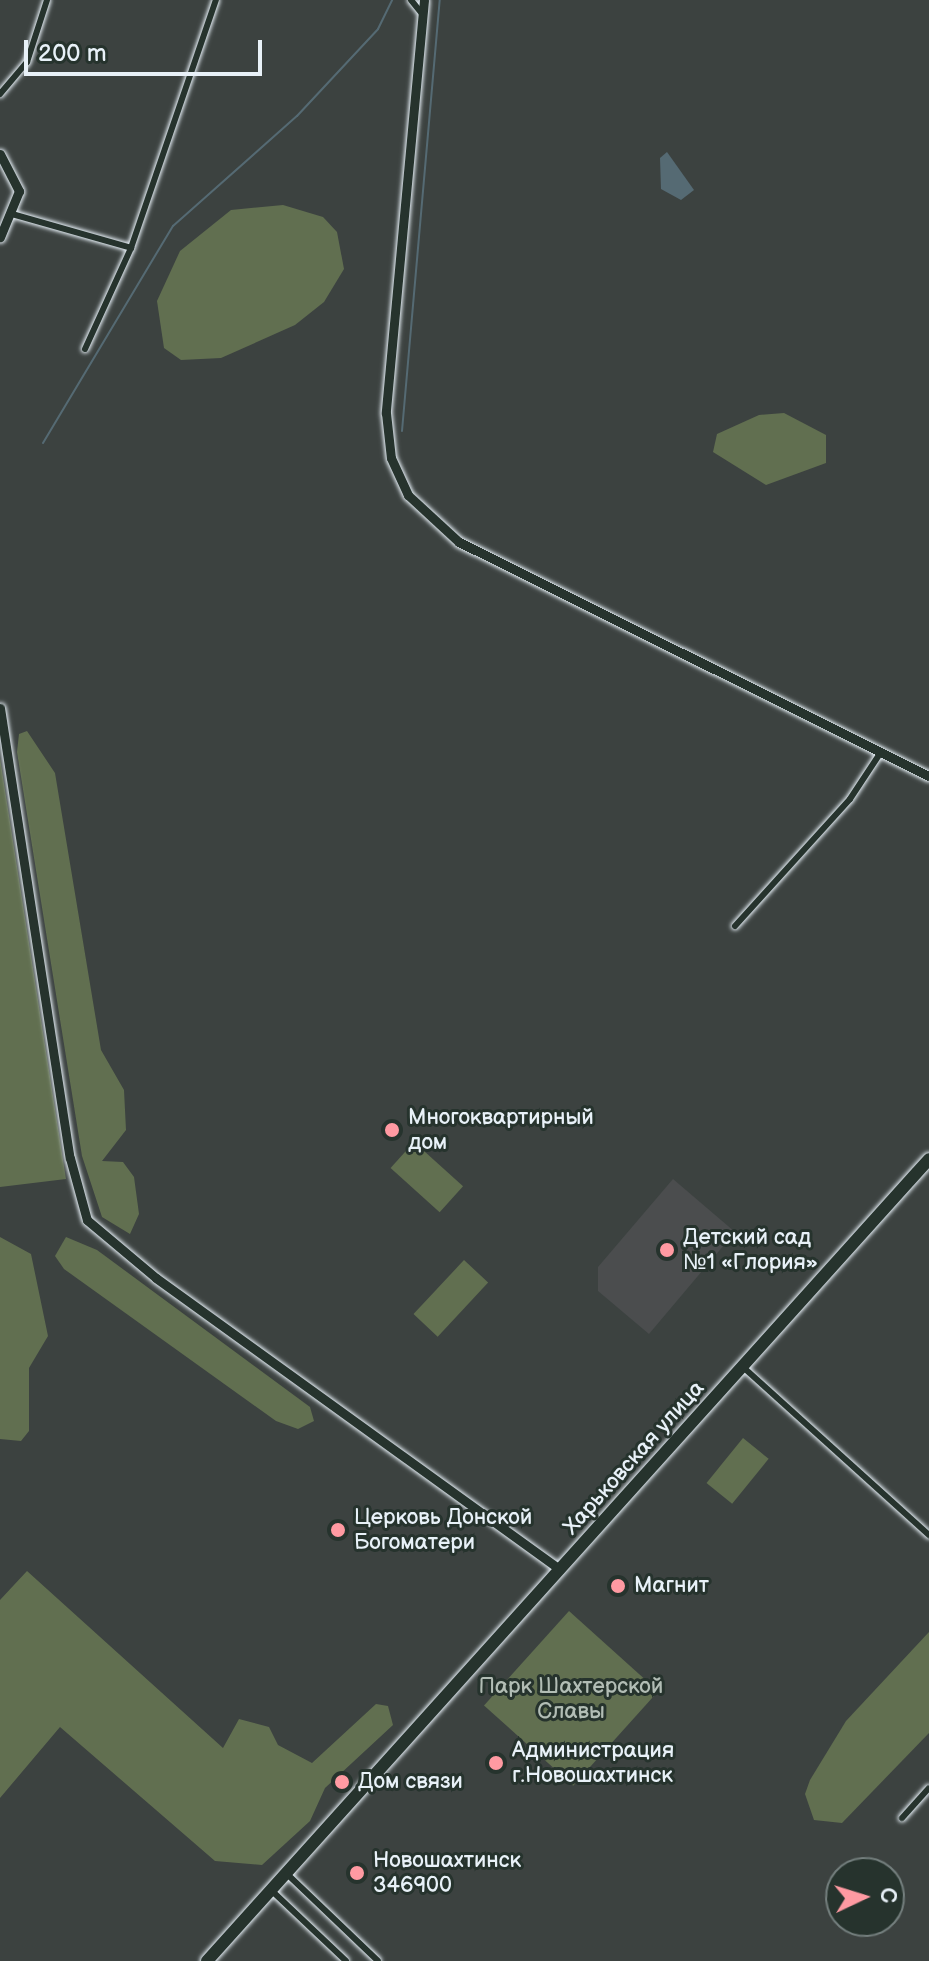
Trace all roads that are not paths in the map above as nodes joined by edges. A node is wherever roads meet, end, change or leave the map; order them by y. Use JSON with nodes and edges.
{"nodes":[{"id":1,"x":47,"y":0,"type":"edge"},
{"id":2,"x":216,"y":0,"type":"edge"},
{"id":3,"x":411,"y":0,"type":"edge"},
{"id":4,"x":424,"y":0,"type":"edge"},
{"id":5,"x":423,"y":15,"type":"junction"},
{"id":6,"x":0,"y":94,"type":"edge"},
{"id":7,"x":0,"y":154,"type":"edge"},
{"id":8,"x":12,"y":214,"type":"junction"},
{"id":9,"x":0,"y":237,"type":"edge"},
{"id":10,"x":131,"y":248,"type":"junction"},
{"id":11,"x":85,"y":349,"type":"dead end"},
{"id":12,"x":0,"y":708,"type":"edge"},
{"id":13,"x":882,"y":751,"type":"junction"},
{"id":14,"x":929,"y":776,"type":"edge"},
{"id":15,"x":735,"y":926,"type":"dead end"},
{"id":16,"x":929,"y":1159,"type":"edge"},
{"id":17,"x":743,"y":1367,"type":"junction"},
{"id":18,"x":929,"y":1535,"type":"edge"},
{"id":19,"x":560,"y":1569,"type":"junction"},
{"id":20,"x":929,"y":1788,"type":"edge"},
{"id":21,"x":902,"y":1818,"type":"dead end"},
{"id":22,"x":286,"y":1873,"type":"junction"},
{"id":23,"x":271,"y":1890,"type":"junction"},
{"id":24,"x":207,"y":1961,"type":"edge"},
{"id":25,"x":346,"y":1961,"type":"edge"},
{"id":26,"x":378,"y":1961,"type":"edge"}],
"edges":[{"from":1,"to":6,"type":"street"},
{"from":2,"to":10,"type":"street"},
{"from":3,"to":5,"type":"street"},
{"from":4,"to":5,"type":"street"},
{"from":5,"to":13,"type":"street"},
{"from":7,"to":8,"type":"street"},
{"from":8,"to":9,"type":"street"},
{"from":8,"to":10,"type":"street"},
{"from":10,"to":11,"type":"street"},
{"from":12,"to":19,"type":"street"},
{"from":13,"to":14,"type":"street"},
{"from":13,"to":15,"type":"street"},
{"from":16,"to":17,"type":"highway","name":"Харьковская улица"},
{"from":17,"to":18,"type":"street"},
{"from":17,"to":19,"type":"highway","name":"Харьковская улица"},
{"from":19,"to":22,"type":"highway","name":"Харьковская улица"},
{"from":20,"to":21,"type":"street"},
{"from":22,"to":23,"type":"highway","name":"Харьковская улица"},
{"from":22,"to":26,"type":"street"},
{"from":23,"to":24,"type":"highway","name":"Харьковская улица"},
{"from":23,"to":25,"type":"street"}]}
